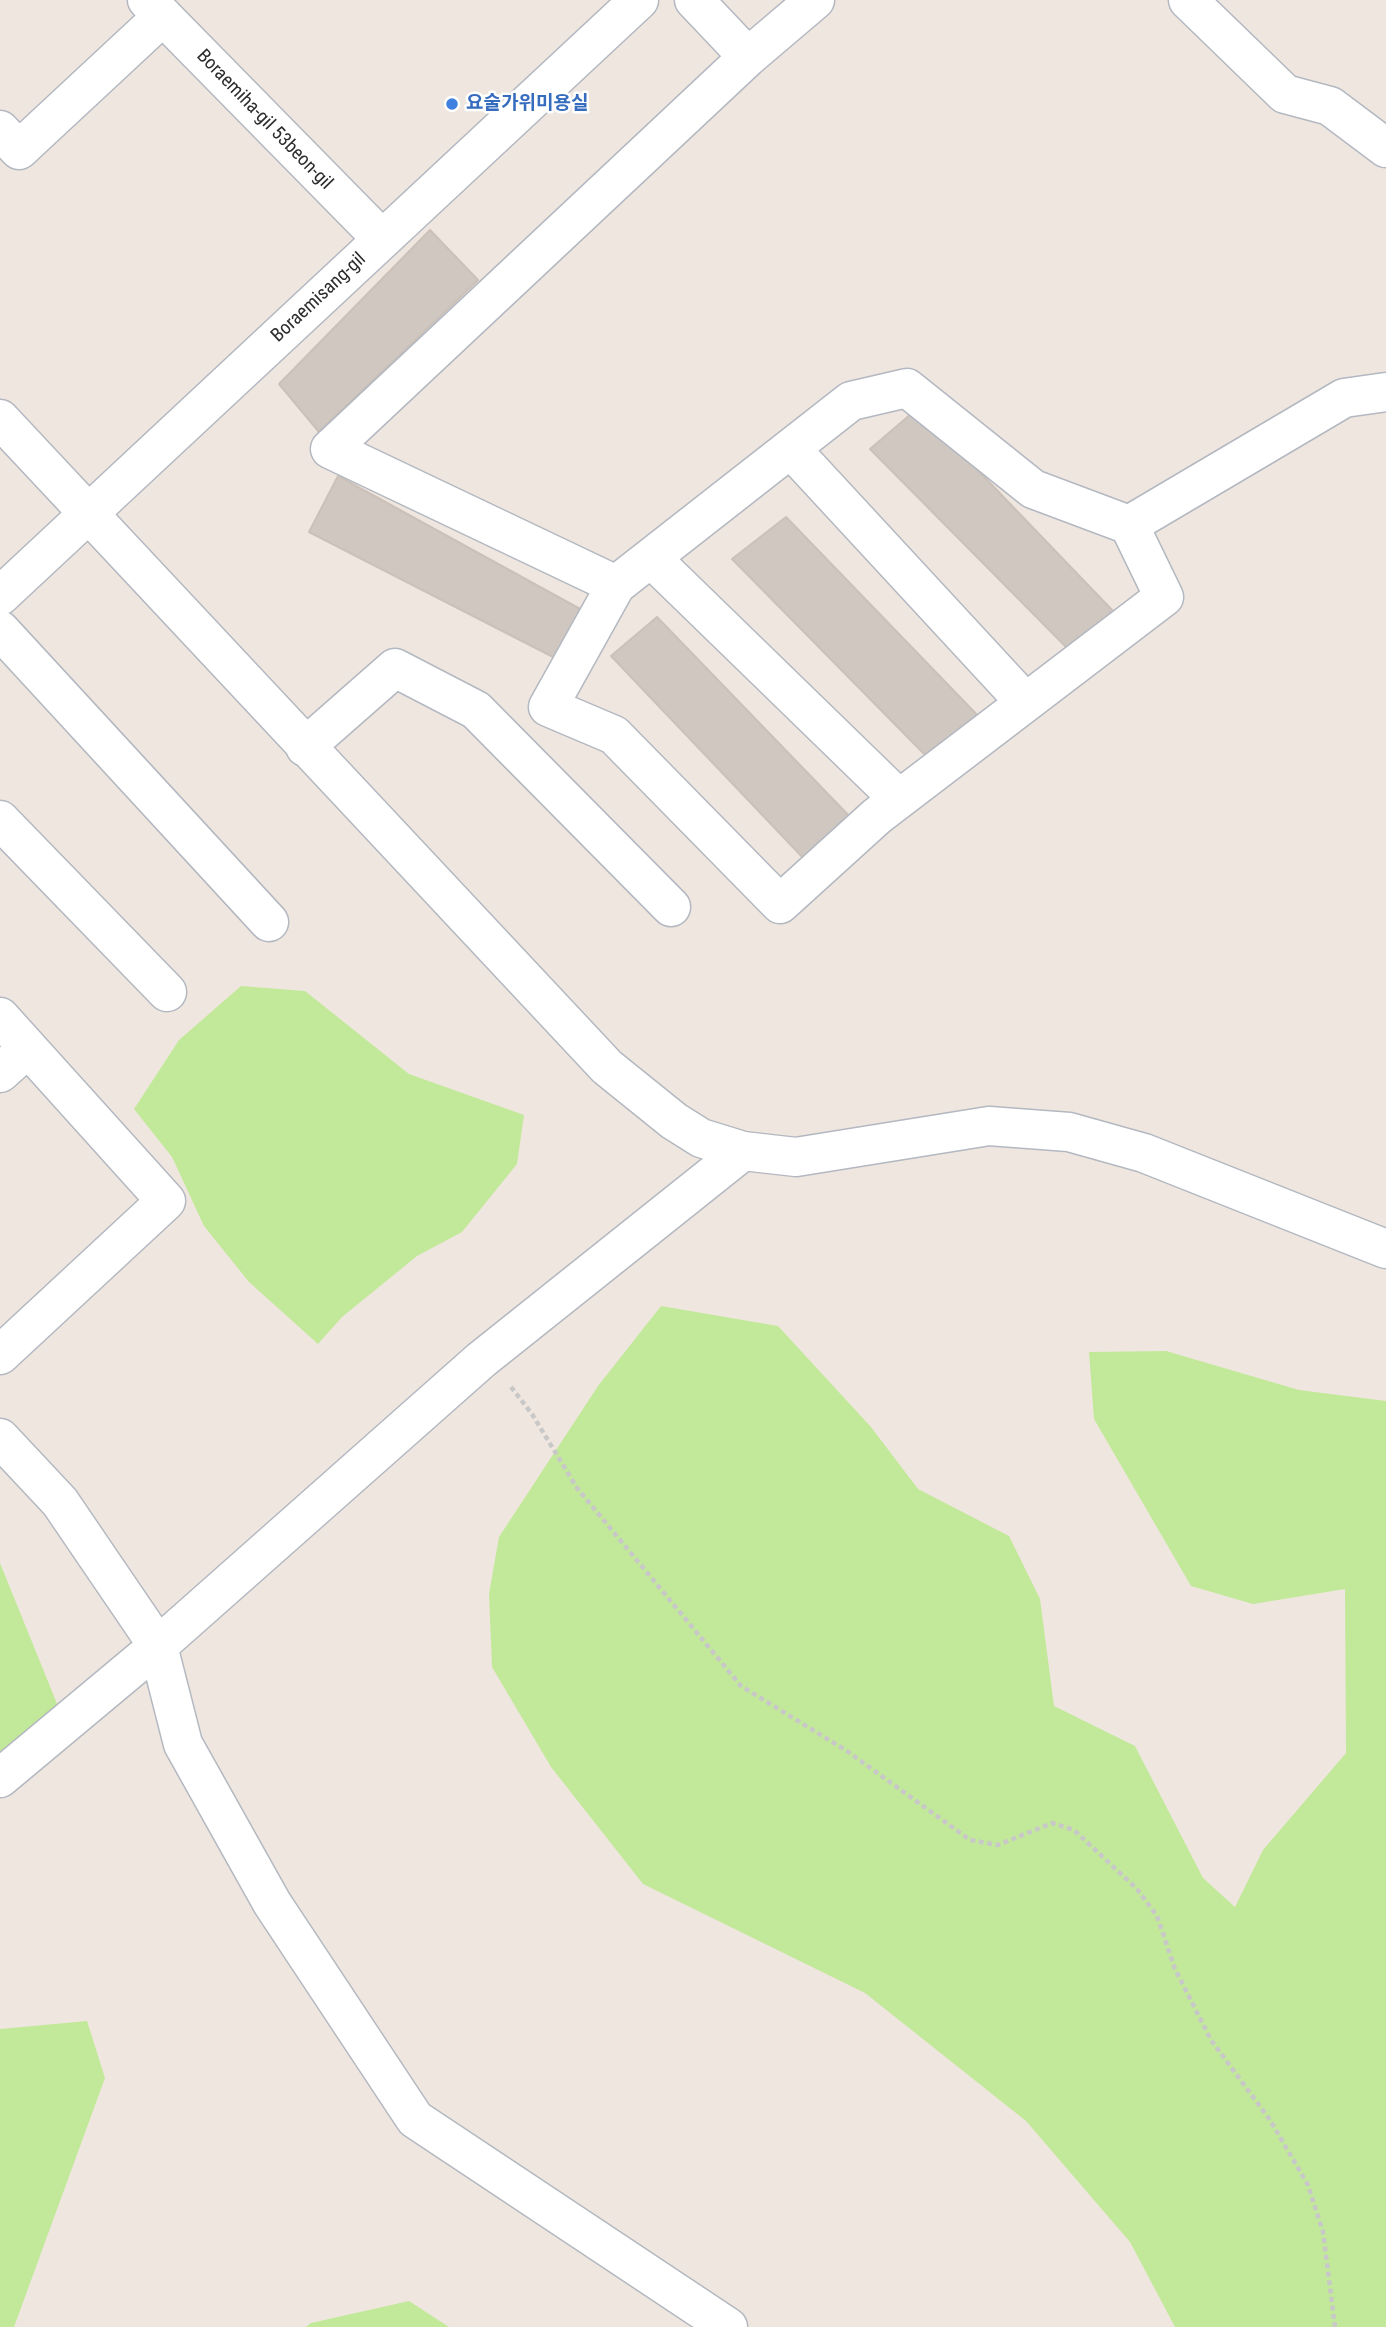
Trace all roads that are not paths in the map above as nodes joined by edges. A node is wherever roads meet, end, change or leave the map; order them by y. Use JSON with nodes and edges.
{"nodes":[{"id":1,"x":639,"y":0,"type":"edge"},
{"id":2,"x":694,"y":0,"type":"edge"},
{"id":3,"x":816,"y":0,"type":"edge"},
{"id":4,"x":1188,"y":0,"type":"edge"},
{"id":5,"x":155,"y":8,"type":"edge"},
{"id":6,"x":748,"y":57,"type":"junction"},
{"id":7,"x":0,"y":130,"type":"edge"},
{"id":8,"x":1386,"y":148,"type":"edge"},
{"id":9,"x":382,"y":239,"type":"junction"},
{"id":10,"x":1386,"y":393,"type":"edge"},
{"id":11,"x":0,"y":419,"type":"edge"},
{"id":12,"x":791,"y":449,"type":"junction"},
{"id":13,"x":88,"y":514,"type":"junction"},
{"id":14,"x":1129,"y":525,"type":"junction"},
{"id":15,"x":651,"y":558,"type":"junction"},
{"id":16,"x":616,"y":585,"type":"junction"},
{"id":17,"x":0,"y":596,"type":"edge"},
{"id":18,"x":0,"y":630,"type":"edge"},
{"id":19,"x":1025,"y":702,"type":"junction"},
{"id":20,"x":305,"y":747,"type":"junction"},
{"id":21,"x":899,"y":799,"type":"junction"},
{"id":22,"x":0,"y":820,"type":"edge"},
{"id":23,"x":671,"y":907,"type":"dead end"},
{"id":24,"x":269,"y":922,"type":"dead end"},
{"id":25,"x":167,"y":992,"type":"dead end"},
{"id":26,"x":0,"y":1017,"type":"edge"},
{"id":27,"x":28,"y":1048,"type":"junction"},
{"id":28,"x":0,"y":1073,"type":"edge"},
{"id":29,"x":743,"y":1151,"type":"junction"},
{"id":30,"x":1386,"y":1249,"type":"edge"},
{"id":31,"x":0,"y":1355,"type":"edge"},
{"id":32,"x":0,"y":1438,"type":"edge"},
{"id":33,"x":158,"y":1646,"type":"junction"},
{"id":34,"x":0,"y":1777,"type":"edge"},
{"id":35,"x":728,"y":2327,"type":"edge"}],
"edges":[{"from":1,"to":9,"type":"street","name":"Boraemisang-gil"},
{"from":2,"to":6,"type":"street"},
{"from":3,"to":6,"type":"street"},
{"from":4,"to":8,"type":"street"},
{"from":5,"to":7,"type":"street"},
{"from":5,"to":9,"type":"street","name":"Boraemiha-gil 53beon-gil"},
{"from":6,"to":16,"type":"street"},
{"from":9,"to":13,"type":"street","name":"Boraemisang-gil"},
{"from":10,"to":14,"type":"street"},
{"from":11,"to":13,"type":"street"},
{"from":12,"to":14,"type":"street"},
{"from":12,"to":15,"type":"street"},
{"from":12,"to":19,"type":"street"},
{"from":13,"to":17,"type":"street","name":"Boraemisang-gil"},
{"from":13,"to":20,"type":"street"},
{"from":14,"to":19,"type":"street"},
{"from":15,"to":16,"type":"street"},
{"from":15,"to":21,"type":"street"},
{"from":16,"to":21,"type":"street"},
{"from":18,"to":24,"type":"street"},
{"from":19,"to":21,"type":"street"},
{"from":20,"to":23,"type":"street"},
{"from":20,"to":29,"type":"street"},
{"from":22,"to":25,"type":"street"},
{"from":26,"to":27,"type":"street"},
{"from":27,"to":28,"type":"street"},
{"from":27,"to":31,"type":"street"},
{"from":29,"to":30,"type":"street"},
{"from":29,"to":33,"type":"street"},
{"from":32,"to":33,"type":"street"},
{"from":33,"to":34,"type":"street"},
{"from":33,"to":35,"type":"street"}]}
